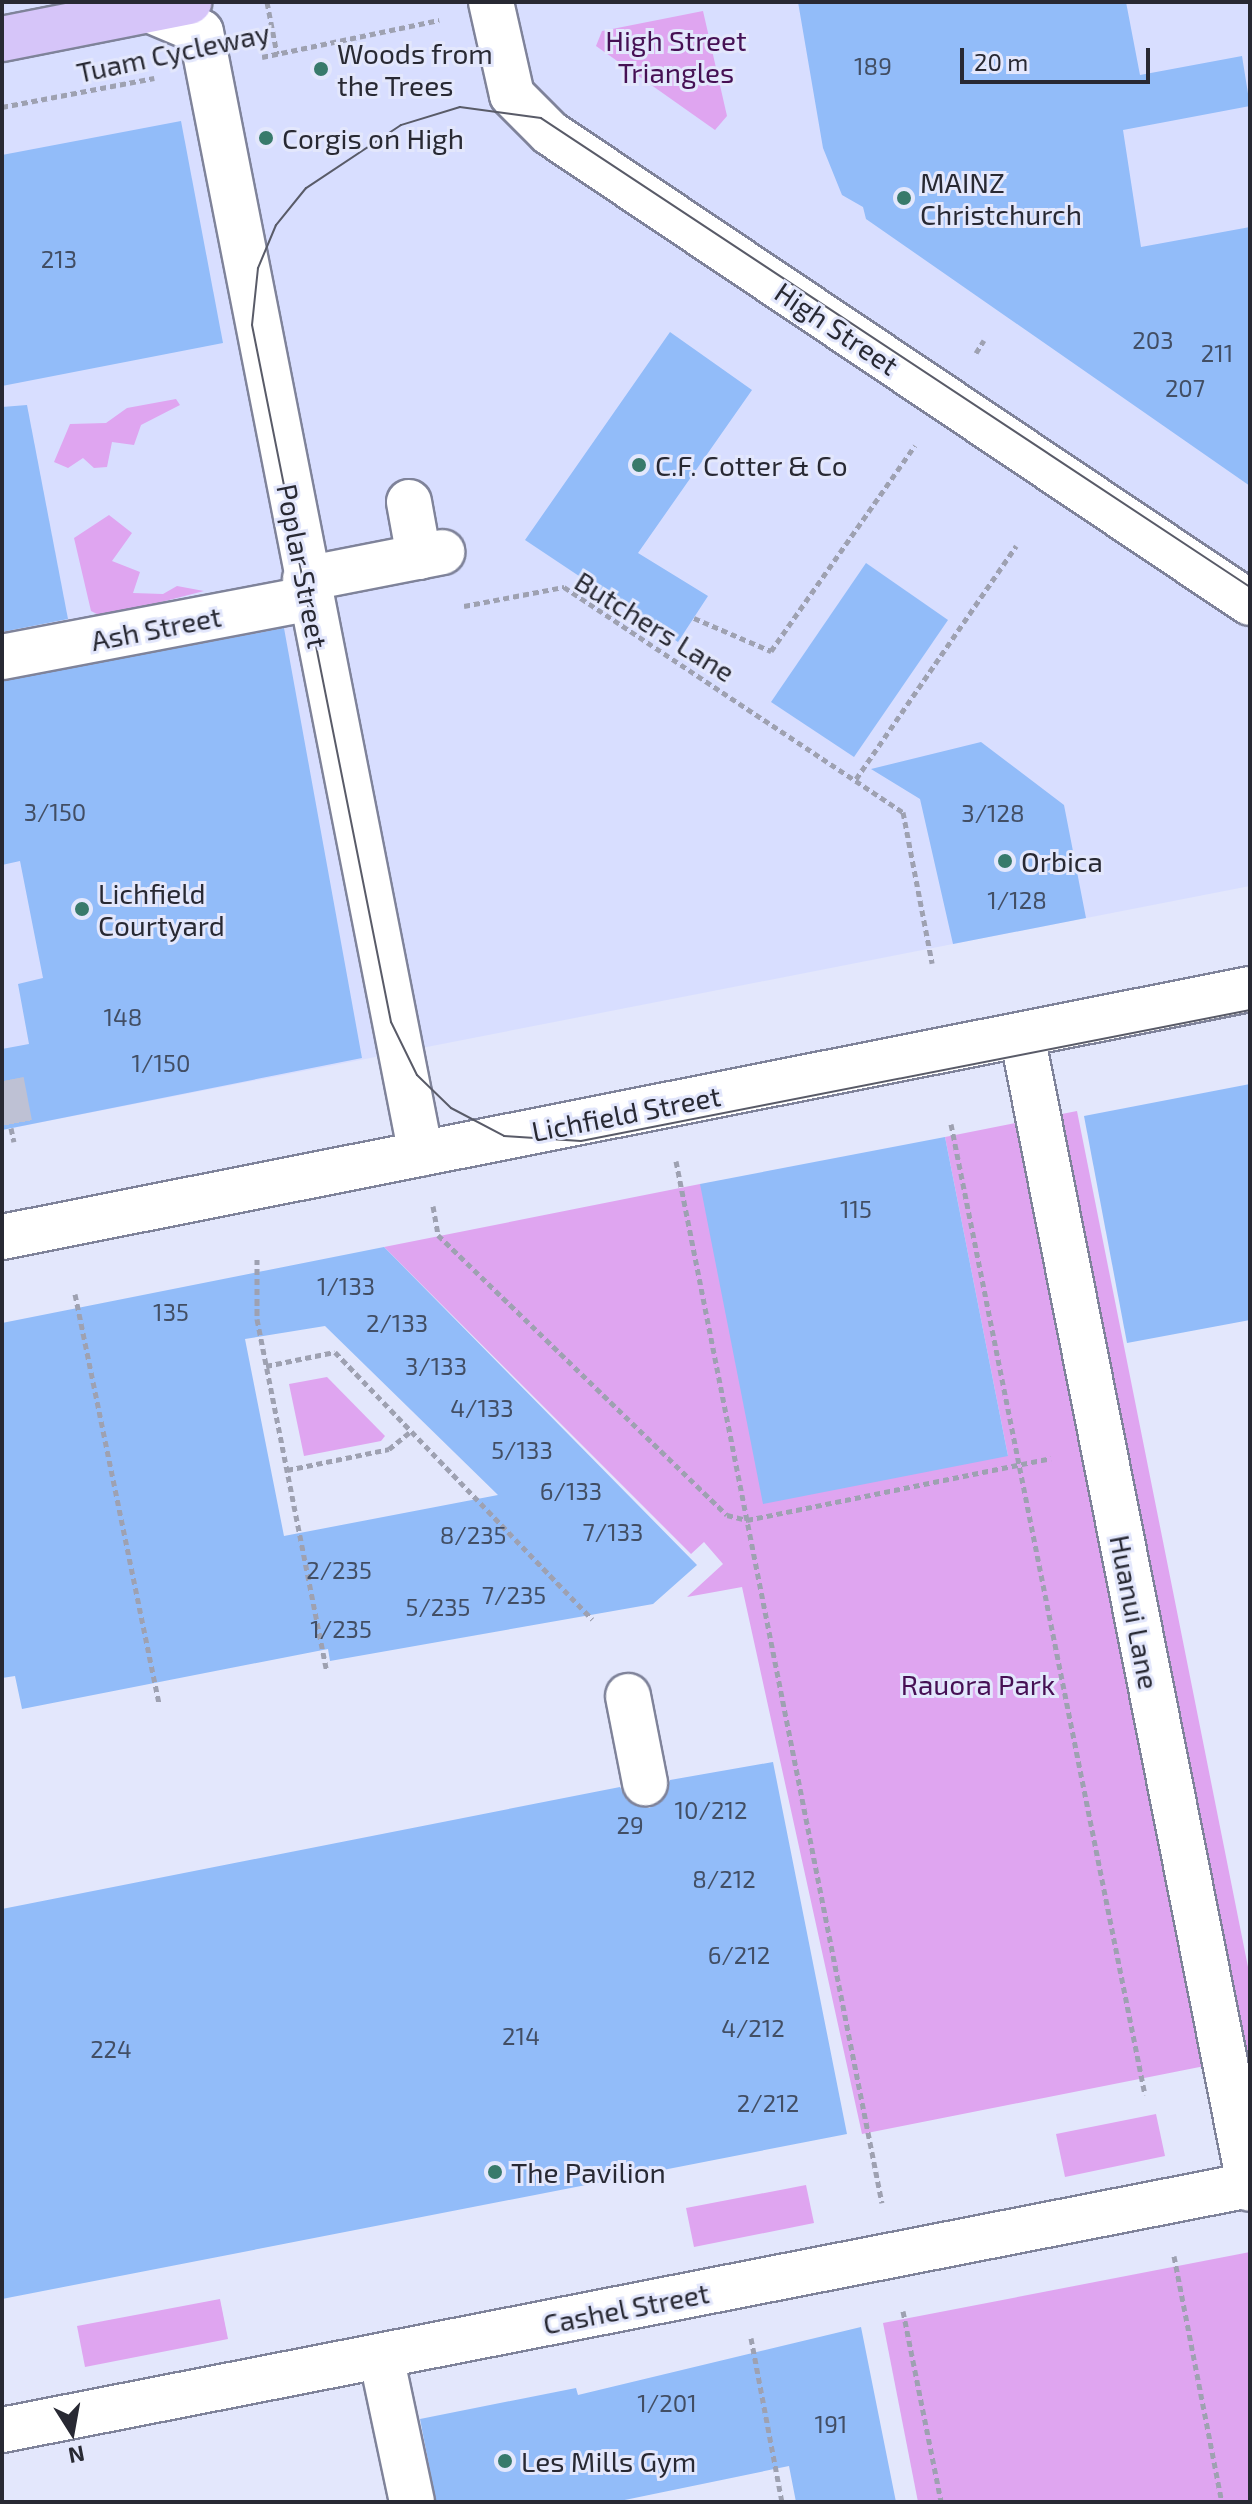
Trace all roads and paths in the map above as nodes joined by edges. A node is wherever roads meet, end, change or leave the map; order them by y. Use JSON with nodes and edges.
{"nodes":[{"id":1,"x":267,"y":2,"type":"edge"},
{"id":2,"x":162,"y":5,"type":"edge"},
{"id":3,"x":492,"y":8,"type":"edge"},
{"id":4,"x":2,"y":39,"type":"edge"},
{"id":5,"x":275,"y":42,"type":"junction"},
{"id":6,"x":291,"y":47,"type":"junction"},
{"id":7,"x":277,"y":54,"type":"junction"},
{"id":8,"x":207,"y":67,"type":"junction"},
{"id":9,"x":2,"y":107,"type":"edge"},
{"id":10,"x":984,"y":340,"type":"dead end"},
{"id":11,"x":946,"y":401,"type":"junction"},
{"id":12,"x":409,"y":502,"type":"dead end"},
{"id":13,"x":1016,"y":546,"type":"dead end"},
{"id":14,"x":308,"y":589,"type":"junction"},
{"id":15,"x":1250,"y":603,"type":"edge"},
{"id":16,"x":456,"y":608,"type":"dead end"},
{"id":17,"x":694,"y":618,"type":"dead end"},
{"id":18,"x":2,"y":657,"type":"edge"},
{"id":19,"x":856,"y":779,"type":"junction"},
{"id":20,"x":932,"y":963,"type":"dead end"},
{"id":21,"x":1250,"y":989,"type":"edge"},
{"id":22,"x":1022,"y":1035,"type":"junction"},
{"id":23,"x":664,"y":1105,"type":"junction"},
{"id":24,"x":951,"y":1124,"type":"dead end"},
{"id":25,"x":11,"y":1128,"type":"tunnel mouth"},
{"id":26,"x":14,"y":1142,"type":"dead end"},
{"id":27,"x":421,"y":1154,"type":"junction"},
{"id":28,"x":433,"y":1209,"type":"dead end"},
{"id":29,"x":2,"y":1237,"type":"edge"},
{"id":30,"x":257,"y":1259,"type":"dead end"},
{"id":31,"x":75,"y":1294,"type":"dead end"},
{"id":32,"x":266,"y":1366,"type":"junction"},
{"id":33,"x":411,"y":1431,"type":"junction"},
{"id":34,"x":1103,"y":1448,"type":"junction"},
{"id":35,"x":1019,"y":1465,"type":"junction"},
{"id":36,"x":287,"y":1470,"type":"junction"},
{"id":37,"x":747,"y":1520,"type":"junction"},
{"id":38,"x":592,"y":1619,"type":"dead end"},
{"id":39,"x":327,"y":1671,"type":"dead end"},
{"id":40,"x":628,"y":1696,"type":"dead end"},
{"id":41,"x":159,"y":1705,"type":"dead end"},
{"id":42,"x":645,"y":1783,"type":"dead end"},
{"id":43,"x":1145,"y":2095,"type":"dead end"},
{"id":44,"x":1250,"y":2186,"type":"edge"},
{"id":45,"x":884,"y":2210,"type":"dead end"},
{"id":46,"x":1173,"y":2249,"type":"dead end"},
{"id":47,"x":902,"y":2303,"type":"dead end"},
{"id":48,"x":750,"y":2334,"type":"dead end"},
{"id":49,"x":381,"y":2356,"type":"junction"},
{"id":50,"x":2,"y":2430,"type":"edge"},
{"id":51,"x":412,"y":2502,"type":"edge"},
{"id":52,"x":782,"y":2502,"type":"edge"},
{"id":53,"x":941,"y":2502,"type":"edge"},
{"id":54,"x":1222,"y":2502,"type":"edge"}],
"edges":[{"from":1,"to":5,"type":"path"},
{"from":2,"to":4,"type":"main road"},
{"from":2,"to":8,"type":"street","name":"Poplar Street"},
{"from":3,"to":6,"type":"path","name":"Tuam Cycleway"},
{"from":3,"to":11,"type":"street","name":"High Street"},
{"from":5,"to":6,"type":"path"},
{"from":5,"to":7,"type":"path"},
{"from":6,"to":7,"type":"path","name":"Tuam Cycleway"},
{"from":7,"to":8,"type":"path","name":"Tuam Cycleway"},
{"from":8,"to":9,"type":"path","name":"Tuam Cycleway"},
{"from":8,"to":14,"type":"street","name":"Poplar Street"},
{"from":10,"to":11,"type":"path"},
{"from":11,"to":15,"type":"street","name":"High Street"},
{"from":11,"to":17,"type":"path"},
{"from":12,"to":14,"type":"street","name":"Ash Street"},
{"from":13,"to":19,"type":"path"},
{"from":14,"to":18,"type":"street","name":"Ash Street"},
{"from":14,"to":27,"type":"street","name":"Poplar Street"},
{"from":16,"to":19,"type":"path","name":"Butchers Lane"},
{"from":19,"to":20,"type":"path","name":"Butchers Lane"},
{"from":21,"to":22,"type":"street","name":"Lichfield Street"},
{"from":22,"to":23,"type":"street","name":"Lichfield Street"},
{"from":22,"to":34,"type":"street","name":"Huanui Lane"},
{"from":23,"to":27,"type":"street","name":"Lichfield Street"},
{"from":23,"to":37,"type":"path"},
{"from":24,"to":35,"type":"path"},
{"from":25,"to":26,"type":"path"},
{"from":27,"to":29,"type":"street","name":"Lichfield Street"},
{"from":28,"to":37,"type":"path"},
{"from":30,"to":32,"type":"path"},
{"from":31,"to":41,"type":"path"},
{"from":32,"to":33,"type":"path"},
{"from":32,"to":36,"type":"path"},
{"from":33,"to":36,"type":"path"},
{"from":33,"to":38,"type":"path"},
{"from":34,"to":35,"type":"path"},
{"from":34,"to":44,"type":"street","name":"Huanui Lane"},
{"from":35,"to":37,"type":"path"},
{"from":35,"to":43,"type":"path"},
{"from":36,"to":39,"type":"path"},
{"from":37,"to":45,"type":"path"},
{"from":40,"to":42,"type":"street"},
{"from":44,"to":49,"type":"street","name":"Cashel Street"},
{"from":46,"to":54,"type":"path"},
{"from":47,"to":53,"type":"path"},
{"from":48,"to":52,"type":"path"},
{"from":49,"to":50,"type":"street","name":"Cashel Street"},
{"from":49,"to":51,"type":"street"}]}
